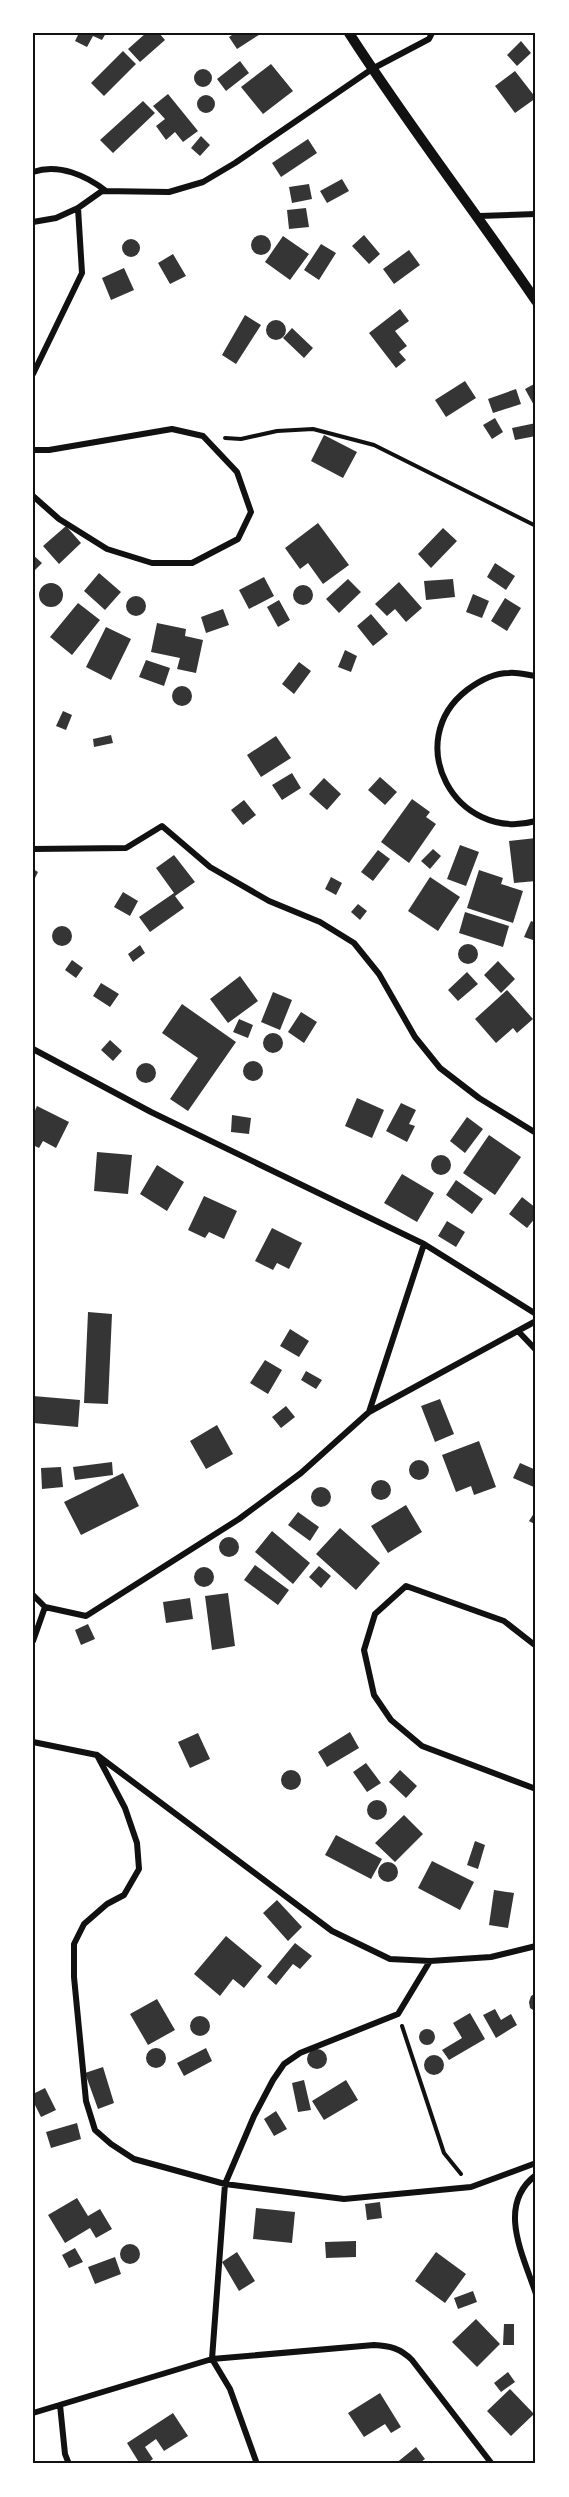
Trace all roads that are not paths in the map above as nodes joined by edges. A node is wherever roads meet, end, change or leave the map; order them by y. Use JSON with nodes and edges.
{"nodes":[{"id":1,"x":349,"y":33,"type":"edge"},
{"id":2,"x":432,"y":33,"type":"edge"},
{"id":3,"x":372,"y":69,"type":"junction"},
{"id":4,"x":33,"y":172,"type":"edge"},
{"id":5,"x":102,"y":191,"type":"junction"},
{"id":6,"x":78,"y":208,"type":"junction"},
{"id":7,"x":536,"y":214,"type":"edge"},
{"id":8,"x":478,"y":216,"type":"junction"},
{"id":9,"x":33,"y":222,"type":"edge"},
{"id":10,"x":536,"y":301,"type":"edge"},
{"id":11,"x":33,"y":374,"type":"edge"},
{"id":12,"x":33,"y":450,"type":"edge"},
{"id":13,"x":33,"y":496,"type":"edge"},
{"id":14,"x":536,"y":676,"type":"edge"},
{"id":15,"x":536,"y":821,"type":"edge"},
{"id":16,"x":33,"y":849,"type":"edge"},
{"id":17,"x":33,"y":1049,"type":"edge"},
{"id":18,"x":536,"y":1133,"type":"edge"},
{"id":19,"x":424,"y":1244,"type":"junction"},
{"id":20,"x":536,"y":1314,"type":"edge"},
{"id":21,"x":536,"y":1321,"type":"edge"},
{"id":22,"x":518,"y":1330,"type":"junction"},
{"id":23,"x":536,"y":1350,"type":"edge"},
{"id":24,"x":369,"y":1412,"type":"junction"},
{"id":25,"x":33,"y":1595,"type":"edge"},
{"id":26,"x":45,"y":1606,"type":"junction"},
{"id":27,"x":33,"y":1641,"type":"edge"},
{"id":28,"x":536,"y":1646,"type":"edge"},
{"id":29,"x":33,"y":1742,"type":"edge"},
{"id":30,"x":97,"y":1755,"type":"junction"},
{"id":31,"x":536,"y":1789,"type":"edge"},
{"id":32,"x":536,"y":1946,"type":"edge"},
{"id":33,"x":430,"y":1961,"type":"junction"},
{"id":34,"x":536,"y":2163,"type":"edge"},
{"id":35,"x":536,"y":2175,"type":"edge"},
{"id":36,"x":225,"y":2184,"type":"junction"},
{"id":37,"x":536,"y":2294,"type":"edge"},
{"id":38,"x":212,"y":2359,"type":"junction"},
{"id":39,"x":60,"y":2405,"type":"junction"},
{"id":40,"x":33,"y":2413,"type":"edge"},
{"id":41,"x":69,"y":2464,"type":"edge"},
{"id":42,"x":257,"y":2464,"type":"edge"},
{"id":43,"x":492,"y":2464,"type":"edge"}],
"edges":[{"from":1,"to":3,"type":"street"},
{"from":2,"to":3,"type":"street"},
{"from":3,"to":5,"type":"street"},
{"from":3,"to":8,"type":"street"},
{"from":4,"to":5,"type":"street"},
{"from":5,"to":6,"type":"street"},
{"from":6,"to":9,"type":"street"},
{"from":6,"to":11,"type":"street"},
{"from":7,"to":8,"type":"street"},
{"from":8,"to":10,"type":"street"},
{"from":12,"to":13,"type":"street"},
{"from":14,"to":15,"type":"street"},
{"from":16,"to":18,"type":"street"},
{"from":17,"to":19,"type":"street"},
{"from":19,"to":20,"type":"street"},
{"from":19,"to":24,"type":"street"},
{"from":21,"to":22,"type":"street"},
{"from":22,"to":23,"type":"street"},
{"from":22,"to":24,"type":"street"},
{"from":24,"to":26,"type":"street"},
{"from":25,"to":26,"type":"street"},
{"from":26,"to":27,"type":"street"},
{"from":28,"to":31,"type":"street"},
{"from":29,"to":30,"type":"street"},
{"from":30,"to":33,"type":"street"},
{"from":30,"to":36,"type":"street"},
{"from":32,"to":33,"type":"street"},
{"from":33,"to":36,"type":"street"},
{"from":34,"to":36,"type":"street"},
{"from":35,"to":37,"type":"street"},
{"from":36,"to":38,"type":"street"},
{"from":38,"to":39,"type":"street"},
{"from":38,"to":42,"type":"street"},
{"from":38,"to":43,"type":"street"},
{"from":39,"to":40,"type":"street"},
{"from":39,"to":41,"type":"street"}]}
